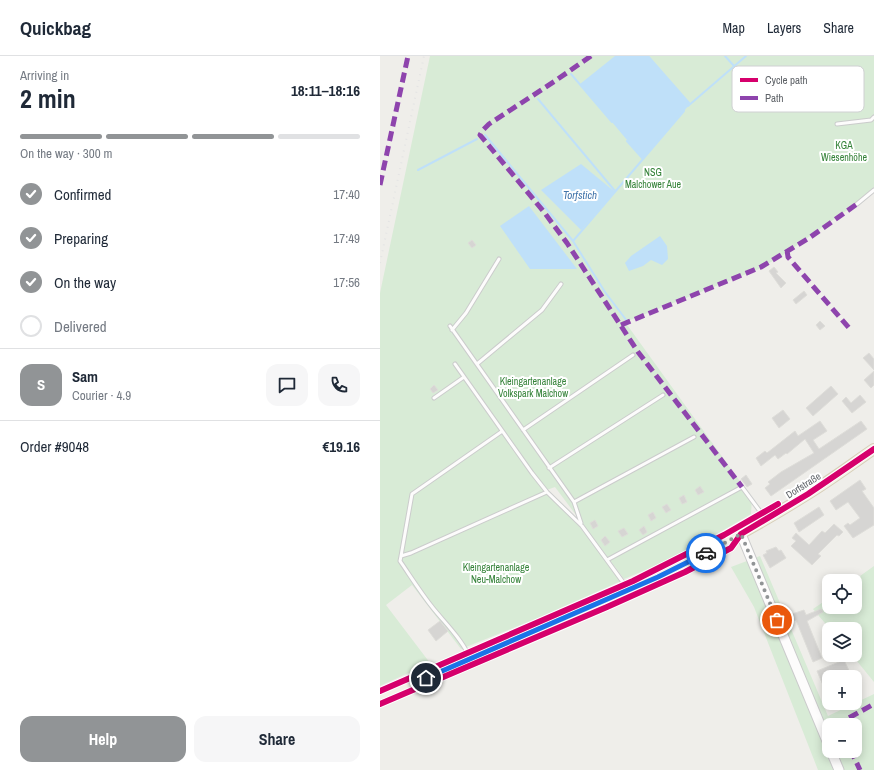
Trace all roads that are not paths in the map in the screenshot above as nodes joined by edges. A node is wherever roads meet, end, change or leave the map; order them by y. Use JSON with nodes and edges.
{"nodes":[{"id":1,"x":874,"y":117,"type":"edge"},
{"id":2,"x":837,"y":124,"type":"dead end"},
{"id":3,"x":874,"y":190,"type":"edge"},
{"id":4,"x":857,"y":204,"type":"dead end"},
{"id":5,"x":499,"y":259,"type":"dead end"},
{"id":6,"x":561,"y":284,"type":"dead end"},
{"id":7,"x":450,"y":326,"type":"dead end"},
{"id":8,"x":452,"y":330,"type":"junction"},
{"id":9,"x":633,"y":355,"type":"dead end"},
{"id":10,"x":455,"y":364,"type":"dead end"},
{"id":11,"x":477,"y":364,"type":"junction"},
{"id":12,"x":464,"y":377,"type":"junction"},
{"id":13,"x":663,"y":395,"type":"dead end"},
{"id":14,"x":434,"y":398,"type":"dead end"},
{"id":15,"x":523,"y":430,"type":"junction"},
{"id":16,"x":501,"y":432,"type":"junction"},
{"id":17,"x":694,"y":437,"type":"dead end"},
{"id":18,"x":874,"y":449,"type":"edge"},
{"id":19,"x":549,"y":468,"type":"junction"},
{"id":20,"x":547,"y":492,"type":"junction"},
{"id":21,"x":574,"y":502,"type":"junction"},
{"id":22,"x":766,"y":519,"type":"junction"},
{"id":23,"x":582,"y":526,"type":"junction"},
{"id":24,"x":741,"y":534,"type":"junction"},
{"id":25,"x":401,"y":556,"type":"junction"},
{"id":26,"x":607,"y":560,"type":"junction"},
{"id":27,"x":628,"y":590,"type":"junction"},
{"id":28,"x":470,"y":659,"type":"junction"},
{"id":29,"x":380,"y":697,"type":"edge"},
{"id":30,"x":822,"y":729,"type":"edge"},
{"id":31,"x":834,"y":758,"type":"edge"},
{"id":32,"x":839,"y":770,"type":"edge"}],
"edges":[{"from":1,"to":2,"type":"lane"},
{"from":3,"to":4,"type":"lane"},
{"from":5,"to":8,"type":"lane"},
{"from":6,"to":11,"type":"lane"},
{"from":7,"to":8,"type":"lane"},
{"from":8,"to":11,"type":"lane"},
{"from":9,"to":15,"type":"lane"},
{"from":10,"to":12,"type":"lane"},
{"from":11,"to":15,"type":"lane"},
{"from":12,"to":14,"type":"lane"},
{"from":12,"to":16,"type":"lane"},
{"from":13,"to":19,"type":"lane"},
{"from":15,"to":19,"type":"lane"},
{"from":16,"to":20,"type":"lane"},
{"from":16,"to":25,"type":"lane"},
{"from":17,"to":21,"type":"lane"},
{"from":18,"to":22,"type":"main road","name":"Dorfstraße"},
{"from":19,"to":21,"type":"lane"},
{"from":20,"to":23,"type":"lane"},
{"from":20,"to":25,"type":"lane"},
{"from":21,"to":23,"type":"lane"},
{"from":22,"to":24,"type":"main road","name":"Dorfstraße"},
{"from":22,"to":26,"type":"lane"},
{"from":23,"to":26,"type":"lane"},
{"from":24,"to":27,"type":"main road","name":"Dorfstraße"},
{"from":24,"to":30,"type":"main road"},
{"from":25,"to":28,"type":"lane"},
{"from":26,"to":27,"type":"lane"},
{"from":27,"to":28,"type":"main road","name":"Dorfstraße"},
{"from":28,"to":29,"type":"main road","name":"Dorfstraße"},
{"from":31,"to":32,"type":"main road"}]}
